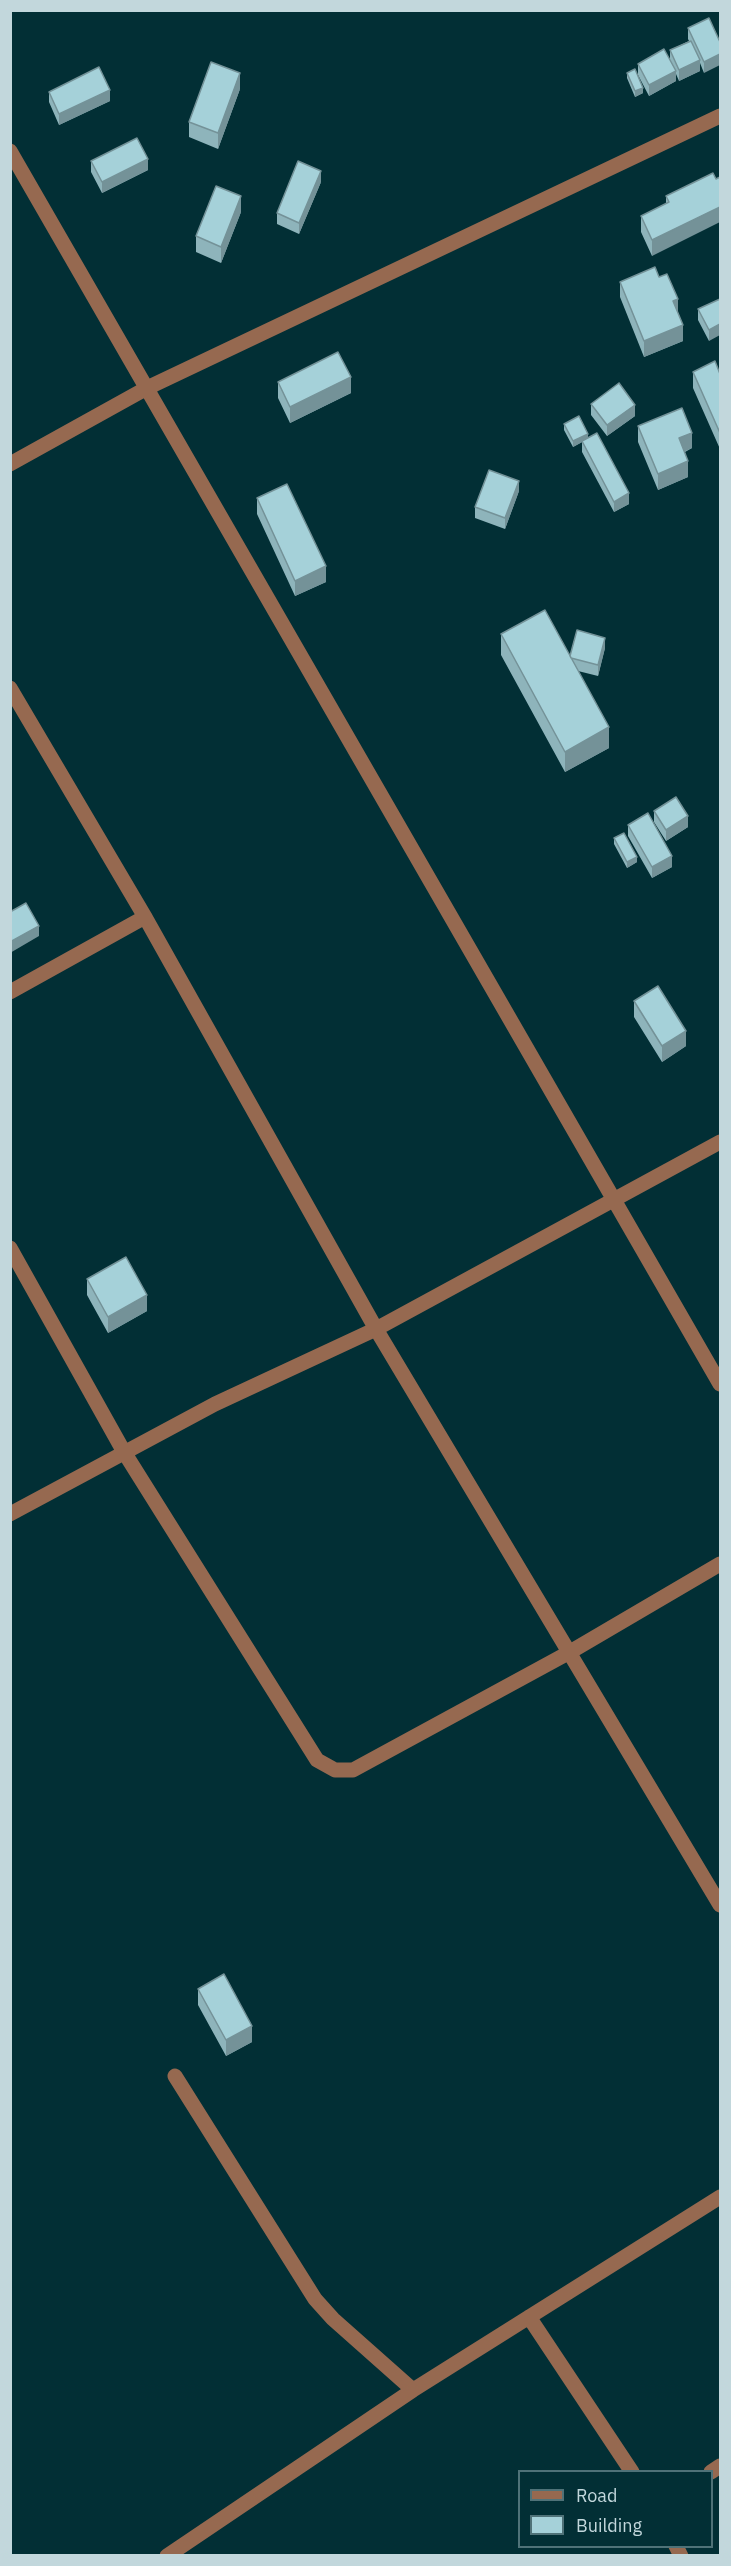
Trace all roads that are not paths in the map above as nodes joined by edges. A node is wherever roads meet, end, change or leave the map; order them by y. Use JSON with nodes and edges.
{"nodes":[{"id":1,"x":720,"y":116,"type":"edge"},
{"id":2,"x":10,"y":151,"type":"edge"},
{"id":3,"x":147,"y":387,"type":"junction"},
{"id":4,"x":10,"y":464,"type":"edge"},
{"id":5,"x":10,"y":688,"type":"edge"},
{"id":6,"x":146,"y":917,"type":"junction"},
{"id":7,"x":10,"y":992,"type":"edge"},
{"id":8,"x":720,"y":1142,"type":"edge"},
{"id":9,"x":613,"y":1198,"type":"junction"},
{"id":10,"x":10,"y":1248,"type":"edge"},
{"id":11,"x":376,"y":1329,"type":"junction"},
{"id":12,"x":720,"y":1384,"type":"edge"},
{"id":13,"x":123,"y":1452,"type":"junction"},
{"id":14,"x":10,"y":1514,"type":"edge"},
{"id":15,"x":720,"y":1564,"type":"edge"},
{"id":16,"x":570,"y":1652,"type":"junction"},
{"id":17,"x":720,"y":1905,"type":"edge"},
{"id":18,"x":175,"y":2076,"type":"dead end"},
{"id":19,"x":720,"y":2197,"type":"edge"},
{"id":20,"x":529,"y":2317,"type":"junction"},
{"id":21,"x":413,"y":2390,"type":"junction"},
{"id":22,"x":631,"y":2470,"type":"edge"},
{"id":23,"x":167,"y":2556,"type":"edge"}],
"edges":[{"from":1,"to":3,"type":"street"},
{"from":2,"to":3,"type":"street"},
{"from":3,"to":4,"type":"street"},
{"from":3,"to":9,"type":"street"},
{"from":5,"to":6,"type":"street"},
{"from":6,"to":7,"type":"street"},
{"from":6,"to":11,"type":"street"},
{"from":8,"to":9,"type":"street"},
{"from":9,"to":11,"type":"street"},
{"from":9,"to":12,"type":"street"},
{"from":10,"to":13,"type":"street"},
{"from":11,"to":13,"type":"street"},
{"from":11,"to":16,"type":"street"},
{"from":13,"to":14,"type":"street"},
{"from":13,"to":16,"type":"street"},
{"from":15,"to":16,"type":"street"},
{"from":16,"to":17,"type":"street"},
{"from":18,"to":21,"type":"street"},
{"from":19,"to":20,"type":"street"},
{"from":20,"to":21,"type":"street"},
{"from":20,"to":22,"type":"street"},
{"from":21,"to":23,"type":"street"}]}
